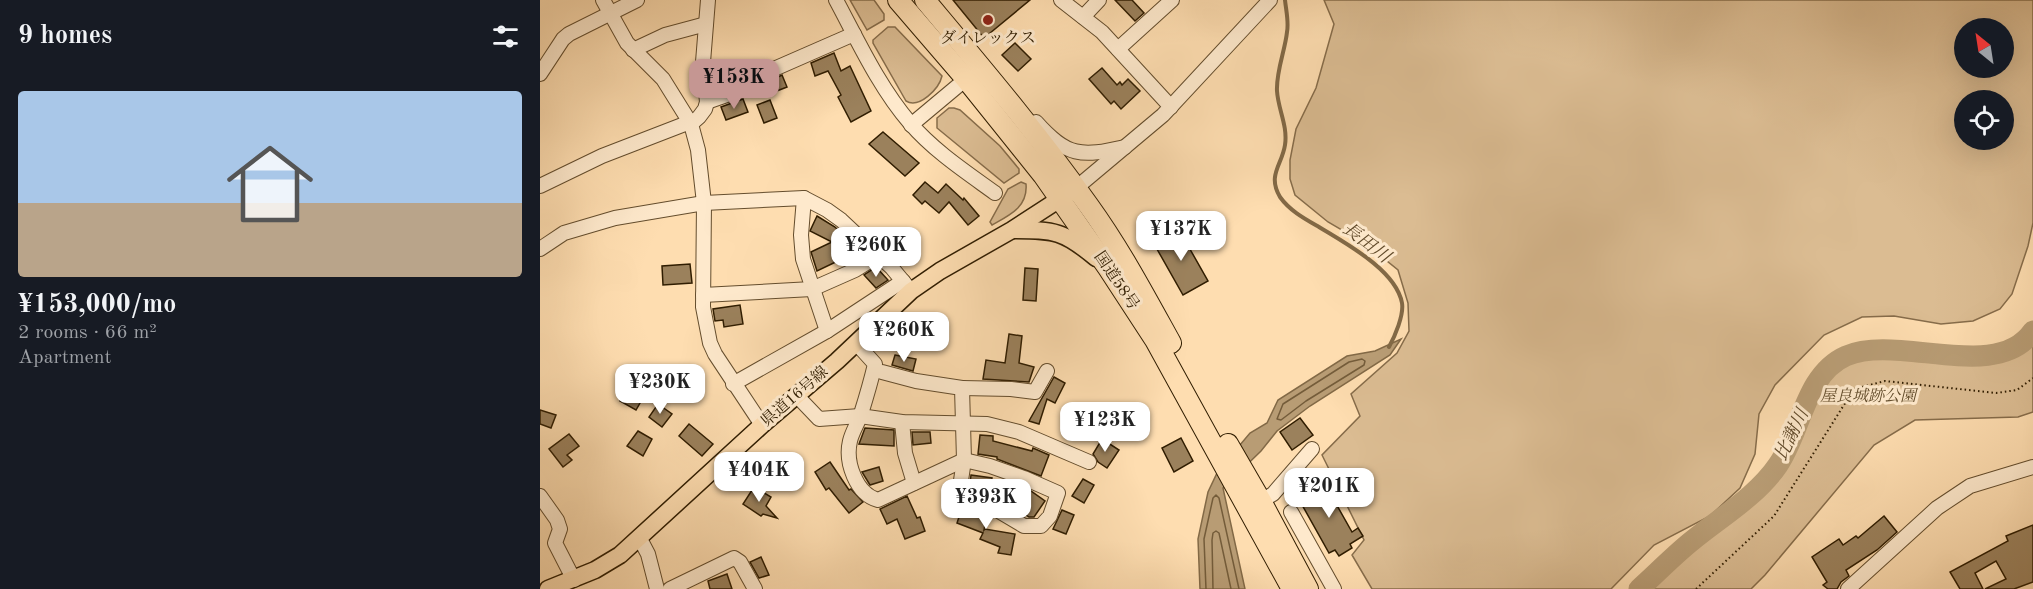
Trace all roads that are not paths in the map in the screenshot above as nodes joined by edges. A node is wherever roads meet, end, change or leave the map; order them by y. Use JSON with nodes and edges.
{"nodes":[{"id":1,"x":603,"y":0,"type":"edge"},
{"id":2,"x":637,"y":0,"type":"edge"},
{"id":3,"x":708,"y":0,"type":"edge"},
{"id":4,"x":836,"y":0,"type":"edge"},
{"id":5,"x":898,"y":0,"type":"edge"},
{"id":6,"x":925,"y":0,"type":"edge"},
{"id":7,"x":1061,"y":0,"type":"edge"},
{"id":8,"x":1099,"y":0,"type":"edge"},
{"id":9,"x":1172,"y":0,"type":"edge"},
{"id":10,"x":1270,"y":0,"type":"edge"},
{"id":11,"x":610,"y":14,"type":"junction"},
{"id":12,"x":1083,"y":17,"type":"junction"},
{"id":13,"x":706,"y":24,"type":"junction"},
{"id":14,"x":854,"y":34,"type":"junction"},
{"id":15,"x":633,"y":50,"type":"junction"},
{"id":16,"x":1118,"y":50,"type":"junction"},
{"id":17,"x":540,"y":74,"type":"edge"},
{"id":18,"x":966,"y":79,"type":"junction"},
{"id":19,"x":1008,"y":101,"type":"junction"},
{"id":20,"x":707,"y":102,"type":"junction"},
{"id":21,"x":1171,"y":107,"type":"junction"},
{"id":22,"x":690,"y":123,"type":"junction"},
{"id":23,"x":911,"y":124,"type":"junction"},
{"id":24,"x":1127,"y":147,"type":"junction"},
{"id":25,"x":540,"y":186,"type":"edge"},
{"id":26,"x":995,"y":193,"type":"dead end"},
{"id":27,"x":1068,"y":193,"type":"junction"},
{"id":28,"x":804,"y":198,"type":"junction"},
{"id":29,"x":704,"y":203,"type":"junction"},
{"id":30,"x":1012,"y":230,"type":"junction"},
{"id":31,"x":540,"y":249,"type":"edge"},
{"id":32,"x":879,"y":255,"type":"junction"},
{"id":33,"x":1108,"y":268,"type":"junction"},
{"id":34,"x":907,"y":286,"type":"junction"},
{"id":35,"x":812,"y":289,"type":"junction"},
{"id":36,"x":704,"y":295,"type":"junction"},
{"id":37,"x":827,"y":330,"type":"junction"},
{"id":38,"x":856,"y":343,"type":"junction"},
{"id":39,"x":1047,"y":371,"type":"dead end"},
{"id":40,"x":882,"y":372,"type":"dead end"},
{"id":41,"x":733,"y":384,"type":"junction"},
{"id":42,"x":962,"y":388,"type":"junction"},
{"id":43,"x":796,"y":396,"type":"junction"},
{"id":44,"x":860,"y":416,"type":"junction"},
{"id":45,"x":902,"y":422,"type":"junction"},
{"id":46,"x":964,"y":423,"type":"junction"},
{"id":47,"x":762,"y":425,"type":"junction"},
{"id":48,"x":1312,"y":448,"type":"dead end"},
{"id":49,"x":1226,"y":455,"type":"junction"},
{"id":50,"x":964,"y":460,"type":"junction"},
{"id":51,"x":1089,"y":462,"type":"dead end"},
{"id":52,"x":2033,"y":466,"type":"edge"},
{"id":53,"x":914,"y":483,"type":"junction"},
{"id":54,"x":540,"y":496,"type":"edge"},
{"id":55,"x":1255,"y":505,"type":"junction"},
{"id":56,"x":1291,"y":513,"type":"dead end"},
{"id":57,"x":639,"y":537,"type":"junction"},
{"id":58,"x":574,"y":580,"type":"junction"},
{"id":59,"x":548,"y":589,"type":"edge"},
{"id":60,"x":657,"y":589,"type":"edge"},
{"id":61,"x":670,"y":589,"type":"edge"},
{"id":62,"x":755,"y":589,"type":"edge"},
{"id":63,"x":1292,"y":589,"type":"edge"},
{"id":64,"x":1308,"y":589,"type":"edge"},
{"id":65,"x":1334,"y":589,"type":"edge"},
{"id":66,"x":1848,"y":589,"type":"edge"}],
"edges":[{"from":1,"to":11,"type":"street"},
{"from":2,"to":11,"type":"street"},
{"from":3,"to":13,"type":"street"},
{"from":4,"to":14,"type":"street"},
{"from":5,"to":18,"type":"highway","name":"国道58号"},
{"from":6,"to":19,"type":"highway","name":"国道58号"},
{"from":7,"to":12,"type":"street"},
{"from":8,"to":12,"type":"street"},
{"from":9,"to":16,"type":"street"},
{"from":10,"to":21,"type":"street"},
{"from":11,"to":15,"type":"street"},
{"from":11,"to":17,"type":"street"},
{"from":12,"to":16,"type":"street"},
{"from":13,"to":15,"type":"street"},
{"from":13,"to":20,"type":"street"},
{"from":14,"to":20,"type":"street"},
{"from":14,"to":23,"type":"street"},
{"from":15,"to":22,"type":"street"},
{"from":16,"to":21,"type":"street"},
{"from":18,"to":23,"type":"street"},
{"from":18,"to":27,"type":"highway","name":"国道58号"},
{"from":19,"to":24,"type":"street"},
{"from":19,"to":27,"type":"highway","name":"国道58号"},
{"from":20,"to":22,"type":"street"},
{"from":21,"to":24,"type":"street"},
{"from":22,"to":25,"type":"street"},
{"from":22,"to":29,"type":"street"},
{"from":23,"to":26,"type":"street"},
{"from":24,"to":27,"type":"street"},
{"from":27,"to":30,"type":"main road","name":"県道16号線"},
{"from":27,"to":33,"type":"highway","name":"国道58号"},
{"from":27,"to":49,"type":"highway","name":"国道58号"},
{"from":28,"to":29,"type":"street"},
{"from":28,"to":32,"type":"street"},
{"from":28,"to":35,"type":"street"},
{"from":29,"to":31,"type":"street"},
{"from":29,"to":36,"type":"street"},
{"from":30,"to":33,"type":"main road"},
{"from":30,"to":34,"type":"main road","name":"県道16号線"},
{"from":32,"to":34,"type":"street"},
{"from":32,"to":35,"type":"street"},
{"from":33,"to":49,"type":"highway","name":"国道58号"},
{"from":34,"to":37,"type":"street"},
{"from":34,"to":38,"type":"main road","name":"県道16号線"},
{"from":35,"to":36,"type":"street"},
{"from":35,"to":37,"type":"street"},
{"from":36,"to":41,"type":"street"},
{"from":37,"to":41,"type":"street"},
{"from":38,"to":43,"type":"main road","name":"県道16号線"},
{"from":38,"to":44,"type":"street"},
{"from":39,"to":42,"type":"street"},
{"from":40,"to":42,"type":"street"},
{"from":41,"to":47,"type":"street"},
{"from":42,"to":46,"type":"street"},
{"from":43,"to":44,"type":"street"},
{"from":43,"to":47,"type":"main road","name":"県道16号線"},
{"from":44,"to":45,"type":"street"},
{"from":44,"to":53,"type":"street"},
{"from":45,"to":46,"type":"street"},
{"from":45,"to":53,"type":"street"},
{"from":46,"to":50,"type":"street"},
{"from":46,"to":51,"type":"street"},
{"from":47,"to":57,"type":"main road","name":"県道16号線"},
{"from":48,"to":55,"type":"street"},
{"from":49,"to":55,"type":"highway","name":"国道58号"},
{"from":50,"to":50,"type":"street"},
{"from":50,"to":53,"type":"street"},
{"from":52,"to":66,"type":"street"},
{"from":54,"to":58,"type":"street"},
{"from":55,"to":63,"type":"highway","name":"国道58号"},
{"from":55,"to":64,"type":"highway","name":"国道58号"},
{"from":56,"to":65,"type":"street"},
{"from":57,"to":58,"type":"main road","name":"県道16号線"},
{"from":57,"to":60,"type":"street"},
{"from":58,"to":59,"type":"main road","name":"県道16号線"},
{"from":61,"to":62,"type":"street"}]}
